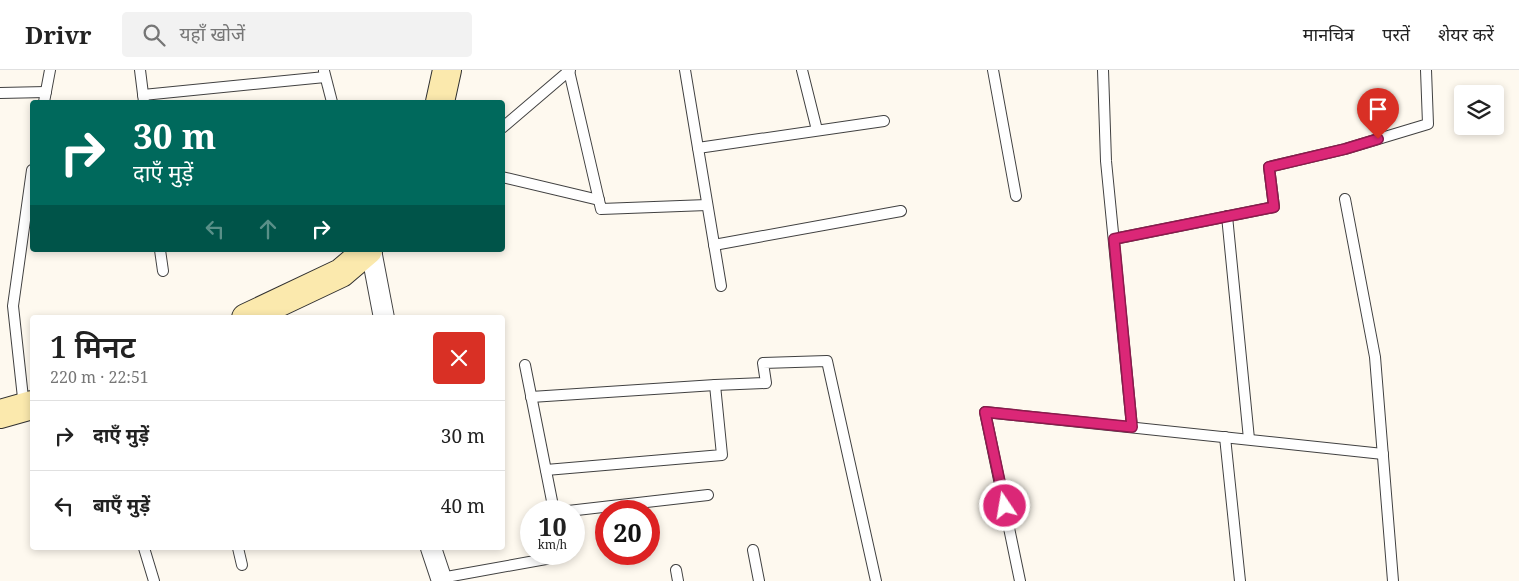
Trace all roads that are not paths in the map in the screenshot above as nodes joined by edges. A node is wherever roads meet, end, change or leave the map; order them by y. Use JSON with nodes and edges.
{"nodes":[{"id":1,"x":50,"y":70,"type":"edge"},
{"id":2,"x":140,"y":70,"type":"edge"},
{"id":3,"x":447,"y":70,"type":"edge"},
{"id":4,"x":569,"y":70,"type":"edge"},
{"id":5,"x":685,"y":70,"type":"edge"},
{"id":6,"x":802,"y":70,"type":"edge"},
{"id":7,"x":993,"y":70,"type":"edge"},
{"id":8,"x":1103,"y":70,"type":"edge"},
{"id":9,"x":1426,"y":70,"type":"edge"},
{"id":10,"x":325,"y":73,"type":"edge"},
{"id":11,"x":0,"y":93,"type":"edge"},
{"id":12,"x":45,"y":98,"type":"edge"},
{"id":13,"x":143,"y":99,"type":"edge"},
{"id":14,"x":332,"y":100,"type":"edge"},
{"id":15,"x":440,"y":100,"type":"edge"},
{"id":16,"x":884,"y":120,"type":"dead end"},
{"id":17,"x":505,"y":125,"type":"edge"},
{"id":18,"x":817,"y":130,"type":"junction"},
{"id":19,"x":698,"y":148,"type":"junction"},
{"id":20,"x":505,"y":178,"type":"edge"},
{"id":21,"x":30,"y":184,"type":"edge"},
{"id":22,"x":1016,"y":196,"type":"dead end"},
{"id":23,"x":1345,"y":199,"type":"dead end"},
{"id":24,"x":600,"y":200,"type":"junction"},
{"id":25,"x":707,"y":205,"type":"junction"},
{"id":26,"x":901,"y":211,"type":"dead end"},
{"id":27,"x":1227,"y":216,"type":"junction"},
{"id":28,"x":1114,"y":239,"type":"junction"},
{"id":29,"x":714,"y":245,"type":"junction"},
{"id":30,"x":160,"y":252,"type":"edge"},
{"id":31,"x":367,"y":252,"type":"edge"},
{"id":32,"x":369,"y":252,"type":"edge"},
{"id":33,"x":163,"y":271,"type":"dead end"},
{"id":34,"x":720,"y":286,"type":"dead end"},
{"id":35,"x":252,"y":315,"type":"edge"},
{"id":36,"x":383,"y":315,"type":"edge"},
{"id":37,"x":525,"y":365,"type":"dead end"},
{"id":38,"x":715,"y":385,"type":"junction"},
{"id":39,"x":532,"y":397,"type":"junction"},
{"id":40,"x":19,"y":409,"type":"edge"},
{"id":41,"x":1132,"y":427,"type":"junction"},
{"id":42,"x":1225,"y":437,"type":"junction"},
{"id":43,"x":1249,"y":439,"type":"junction"},
{"id":44,"x":1383,"y":454,"type":"junction"},
{"id":45,"x":546,"y":470,"type":"junction"},
{"id":46,"x":708,"y":495,"type":"dead end"},
{"id":47,"x":552,"y":500,"type":"edge"},
{"id":48,"x":585,"y":509,"type":"edge"},
{"id":49,"x":145,"y":550,"type":"edge"},
{"id":50,"x":238,"y":550,"type":"edge"},
{"id":51,"x":432,"y":550,"type":"edge"},
{"id":52,"x":753,"y":550,"type":"dead end"},
{"id":53,"x":520,"y":564,"type":"edge"},
{"id":54,"x":242,"y":566,"type":"dead end"},
{"id":55,"x":676,"y":570,"type":"dead end"},
{"id":56,"x":442,"y":580,"type":"edge"},
{"id":57,"x":154,"y":581,"type":"edge"},
{"id":58,"x":678,"y":581,"type":"edge"},
{"id":59,"x":759,"y":581,"type":"edge"},
{"id":60,"x":876,"y":581,"type":"edge"},
{"id":61,"x":1020,"y":581,"type":"edge"},
{"id":62,"x":1240,"y":581,"type":"edge"},
{"id":63,"x":1393,"y":581,"type":"edge"}],
"edges":[{"from":1,"to":12,"type":"lane"},
{"from":2,"to":13,"type":"lane"},
{"from":3,"to":15,"type":"street"},
{"from":4,"to":17,"type":"lane"},
{"from":4,"to":24,"type":"lane"},
{"from":5,"to":19,"type":"lane"},
{"from":6,"to":18,"type":"lane"},
{"from":7,"to":22,"type":"lane"},
{"from":8,"to":28,"type":"lane"},
{"from":9,"to":27,"type":"lane"},
{"from":10,"to":13,"type":"lane"},
{"from":10,"to":14,"type":"lane"},
{"from":11,"to":12,"type":"lane"},
{"from":16,"to":18,"type":"lane"},
{"from":18,"to":19,"type":"lane"},
{"from":19,"to":25,"type":"lane"},
{"from":20,"to":24,"type":"lane"},
{"from":21,"to":40,"type":"lane"},
{"from":23,"to":44,"type":"lane"},
{"from":24,"to":25,"type":"lane"},
{"from":25,"to":29,"type":"lane"},
{"from":26,"to":29,"type":"lane"},
{"from":27,"to":28,"type":"lane"},
{"from":27,"to":43,"type":"lane"},
{"from":28,"to":41,"type":"lane"},
{"from":29,"to":34,"type":"lane"},
{"from":30,"to":33,"type":"lane"},
{"from":31,"to":35,"type":"street"},
{"from":32,"to":36,"type":"street"},
{"from":37,"to":39,"type":"lane"},
{"from":38,"to":39,"type":"lane"},
{"from":38,"to":45,"type":"lane"},
{"from":38,"to":60,"type":"lane"},
{"from":39,"to":45,"type":"lane"},
{"from":41,"to":42,"type":"lane"},
{"from":41,"to":61,"type":"lane"},
{"from":42,"to":43,"type":"lane"},
{"from":42,"to":62,"type":"lane"},
{"from":43,"to":44,"type":"lane"},
{"from":44,"to":63,"type":"lane"},
{"from":45,"to":47,"type":"lane"},
{"from":46,"to":48,"type":"lane"},
{"from":49,"to":57,"type":"lane"},
{"from":50,"to":54,"type":"lane"},
{"from":51,"to":56,"type":"street"},
{"from":52,"to":59,"type":"lane"},
{"from":53,"to":56,"type":"lane"},
{"from":55,"to":58,"type":"lane"}]}
